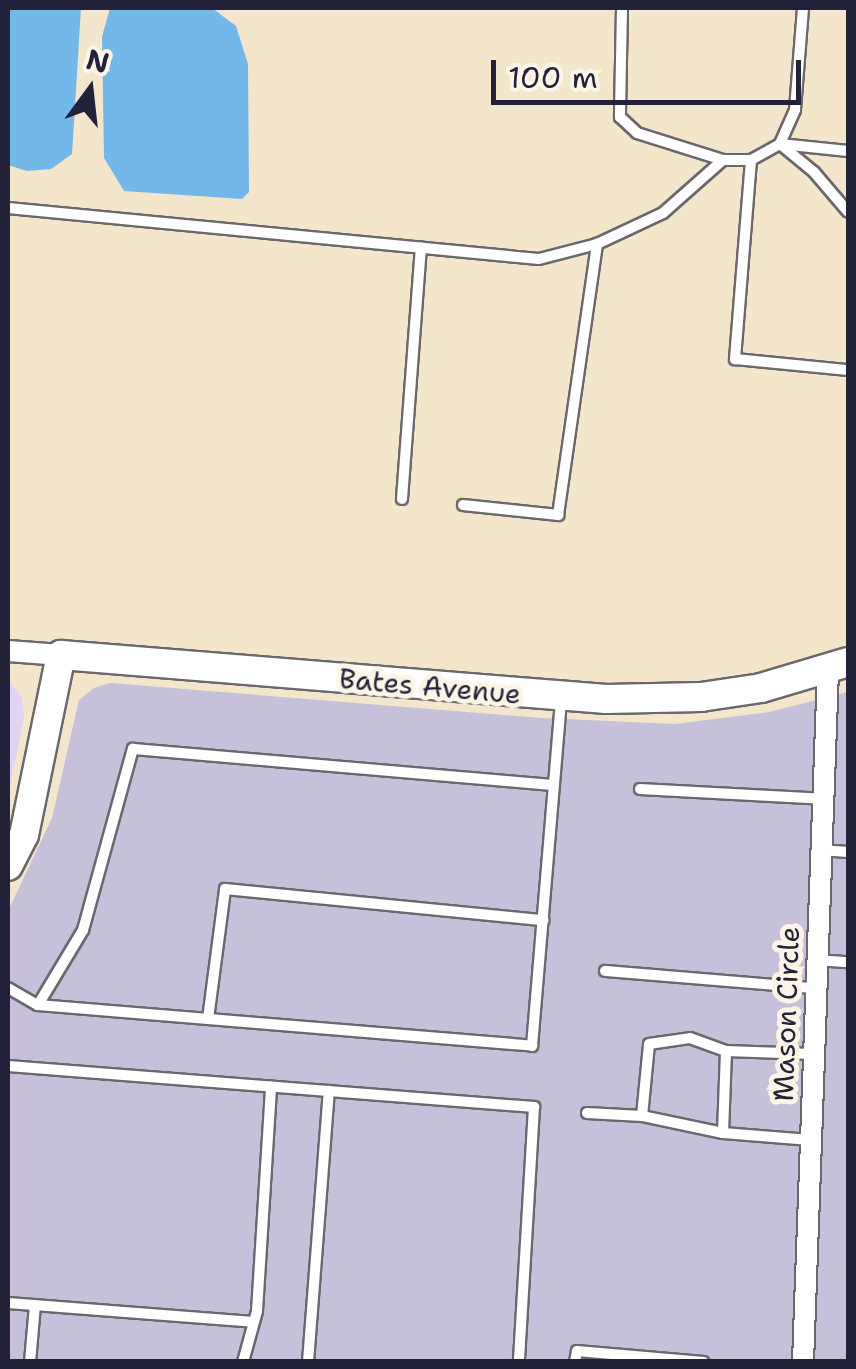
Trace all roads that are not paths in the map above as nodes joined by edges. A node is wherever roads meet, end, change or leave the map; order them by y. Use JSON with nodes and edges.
{"nodes":[{"id":1,"x":622,"y":8,"type":"edge"},
{"id":2,"x":802,"y":8,"type":"edge"},
{"id":3,"x":780,"y":144,"type":"junction"},
{"id":4,"x":848,"y":151,"type":"edge"},
{"id":5,"x":723,"y":160,"type":"junction"},
{"id":6,"x":751,"y":160,"type":"junction"},
{"id":7,"x":8,"y":208,"type":"edge"},
{"id":8,"x":848,"y":212,"type":"edge"},
{"id":9,"x":598,"y":244,"type":"junction"},
{"id":10,"x":421,"y":248,"type":"junction"},
{"id":11,"x":848,"y":370,"type":"edge"},
{"id":12,"x":402,"y":499,"type":"dead end"},
{"id":13,"x":463,"y":504,"type":"dead end"},
{"id":14,"x":8,"y":651,"type":"edge"},
{"id":15,"x":61,"y":655,"type":"junction"},
{"id":16,"x":838,"y":666,"type":"edge"},
{"id":17,"x":561,"y":696,"type":"junction"},
{"id":18,"x":553,"y":784,"type":"junction"},
{"id":19,"x":640,"y":788,"type":"dead end"},
{"id":20,"x":822,"y":799,"type":"junction"},
{"id":21,"x":819,"y":850,"type":"junction"},
{"id":22,"x":848,"y":852,"type":"edge"},
{"id":23,"x":8,"y":866,"type":"edge"},
{"id":24,"x":542,"y":920,"type":"junction"},
{"id":25,"x":815,"y":960,"type":"junction"},
{"id":26,"x":848,"y":962,"type":"edge"},
{"id":27,"x":606,"y":971,"type":"dead end"},
{"id":28,"x":8,"y":988,"type":"edge"},
{"id":29,"x":814,"y":988,"type":"junction"},
{"id":30,"x":38,"y":1004,"type":"junction"},
{"id":31,"x":208,"y":1019,"type":"junction"},
{"id":32,"x":726,"y":1052,"type":"junction"},
{"id":33,"x":812,"y":1054,"type":"junction"},
{"id":34,"x":8,"y":1066,"type":"edge"},
{"id":35,"x":272,"y":1086,"type":"junction"},
{"id":36,"x":329,"y":1091,"type":"junction"},
{"id":37,"x":587,"y":1113,"type":"dead end"},
{"id":38,"x":642,"y":1116,"type":"junction"},
{"id":39,"x":723,"y":1133,"type":"junction"},
{"id":40,"x":810,"y":1140,"type":"junction"},
{"id":41,"x":8,"y":1303,"type":"edge"},
{"id":42,"x":35,"y":1305,"type":"junction"},
{"id":43,"x":254,"y":1322,"type":"junction"},
{"id":44,"x":30,"y":1362,"type":"edge"},
{"id":45,"x":242,"y":1362,"type":"edge"},
{"id":46,"x":308,"y":1362,"type":"edge"},
{"id":47,"x":519,"y":1362,"type":"edge"},
{"id":48,"x":575,"y":1362,"type":"edge"},
{"id":49,"x":704,"y":1362,"type":"edge"},
{"id":50,"x":803,"y":1362,"type":"edge"}],
"edges":[{"from":1,"to":5,"type":"lane"},
{"from":2,"to":3,"type":"lane"},
{"from":3,"to":4,"type":"lane"},
{"from":3,"to":6,"type":"lane"},
{"from":3,"to":8,"type":"lane"},
{"from":5,"to":6,"type":"lane"},
{"from":5,"to":9,"type":"lane"},
{"from":6,"to":11,"type":"lane"},
{"from":7,"to":10,"type":"lane"},
{"from":9,"to":10,"type":"lane"},
{"from":9,"to":13,"type":"lane"},
{"from":10,"to":12,"type":"lane"},
{"from":14,"to":15,"type":"street","name":"Bates Avenue"},
{"from":15,"to":17,"type":"street","name":"Bates Avenue"},
{"from":15,"to":23,"type":"street"},
{"from":16,"to":17,"type":"street","name":"Bates Avenue"},
{"from":16,"to":20,"type":"street","name":"Mason Circle"},
{"from":17,"to":18,"type":"lane"},
{"from":18,"to":24,"type":"lane"},
{"from":18,"to":30,"type":"lane"},
{"from":19,"to":20,"type":"lane"},
{"from":20,"to":21,"type":"street","name":"Mason Circle"},
{"from":21,"to":22,"type":"lane"},
{"from":21,"to":25,"type":"street","name":"Mason Circle"},
{"from":24,"to":31,"type":"lane"},
{"from":24,"to":31,"type":"lane"},
{"from":25,"to":26,"type":"lane"},
{"from":25,"to":29,"type":"street","name":"Mason Circle"},
{"from":27,"to":29,"type":"lane"},
{"from":28,"to":30,"type":"lane"},
{"from":29,"to":33,"type":"street","name":"Mason Circle"},
{"from":30,"to":31,"type":"lane"},
{"from":32,"to":33,"type":"lane"},
{"from":32,"to":38,"type":"lane"},
{"from":32,"to":39,"type":"lane"},
{"from":33,"to":40,"type":"street","name":"Mason Circle"},
{"from":34,"to":35,"type":"lane"},
{"from":35,"to":36,"type":"lane"},
{"from":35,"to":43,"type":"lane"},
{"from":36,"to":46,"type":"lane"},
{"from":36,"to":47,"type":"lane"},
{"from":37,"to":38,"type":"lane"},
{"from":38,"to":39,"type":"lane"},
{"from":39,"to":40,"type":"lane"},
{"from":40,"to":50,"type":"street","name":"Mason Circle"},
{"from":41,"to":42,"type":"lane"},
{"from":42,"to":43,"type":"lane"},
{"from":42,"to":44,"type":"lane"},
{"from":43,"to":45,"type":"lane"},
{"from":48,"to":49,"type":"lane"}]}
